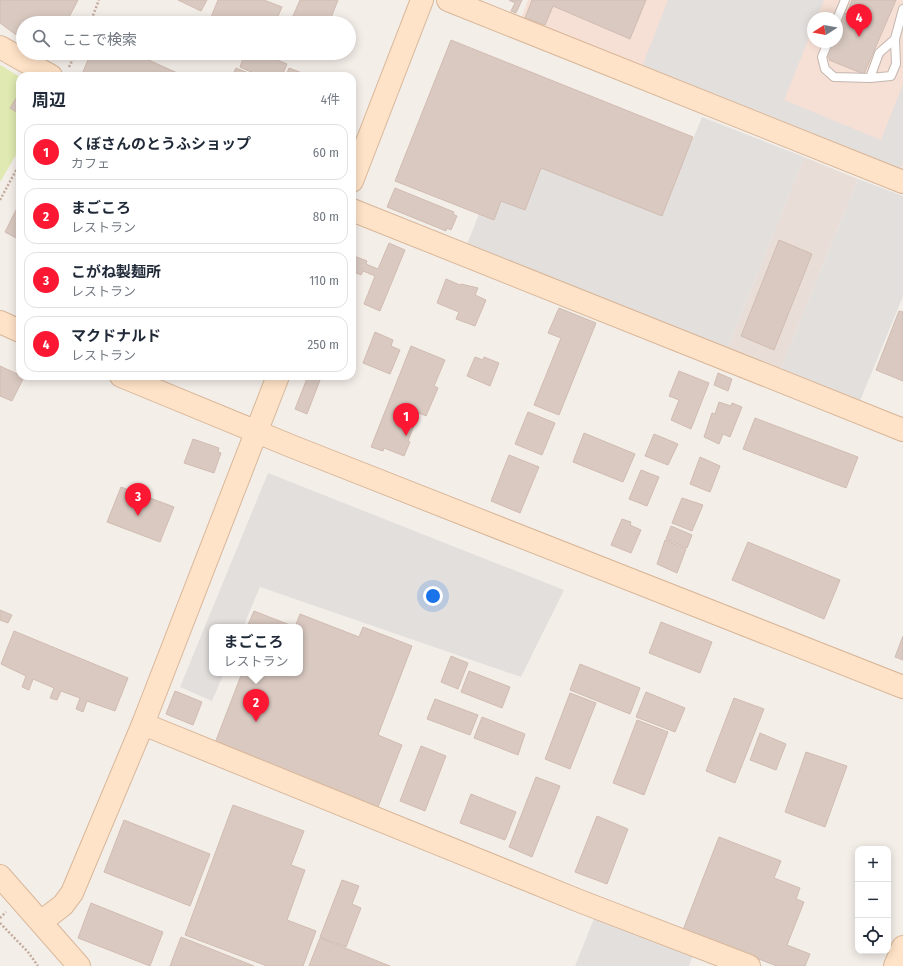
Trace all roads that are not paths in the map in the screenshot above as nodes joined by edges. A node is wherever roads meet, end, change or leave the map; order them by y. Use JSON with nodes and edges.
{"nodes":[{"id":1,"x":422,"y":0,"type":"edge"},
{"id":2,"x":448,"y":0,"type":"edge"},
{"id":3,"x":844,"y":0,"type":"edge"},
{"id":4,"x":903,"y":9,"type":"edge"},
{"id":5,"x":840,"y":12,"type":"edge"},
{"id":6,"x":895,"y":39,"type":"junction"},
{"id":7,"x":0,"y":47,"type":"edge"},
{"id":8,"x":826,"y":48,"type":"edge"},
{"id":9,"x":16,"y":54,"type":"edge"},
{"id":10,"x":30,"y":60,"type":"edge"},
{"id":11,"x":57,"y":72,"type":"edge"},
{"id":12,"x":870,"y":78,"type":"junction"},
{"id":13,"x":356,"y":171,"type":"edge"},
{"id":14,"x":903,"y":182,"type":"edge"},
{"id":15,"x":356,"y":212,"type":"edge"},
{"id":16,"x":0,"y":322,"type":"edge"},
{"id":17,"x":16,"y":329,"type":"edge"},
{"id":18,"x":130,"y":380,"type":"edge"},
{"id":19,"x":277,"y":380,"type":"edge"},
{"id":20,"x":903,"y":430,"type":"edge"},
{"id":21,"x":258,"y":432,"type":"junction"},
{"id":22,"x":903,"y":687,"type":"edge"},
{"id":23,"x":143,"y":724,"type":"junction"},
{"id":24,"x":0,"y":876,"type":"edge"},
{"id":25,"x":41,"y":922,"type":"junction"},
{"id":26,"x":903,"y":947,"type":"edge"},
{"id":27,"x":79,"y":966,"type":"edge"},
{"id":28,"x":749,"y":966,"type":"edge"},
{"id":29,"x":895,"y":966,"type":"edge"}],
"edges":[{"from":1,"to":13,"type":"street"},
{"from":2,"to":14,"type":"street"},
{"from":3,"to":5,"type":"lane"},
{"from":4,"to":6,"type":"lane"},
{"from":6,"to":12,"type":"lane"},
{"from":6,"to":12,"type":"lane"},
{"from":7,"to":9,"type":"street"},
{"from":8,"to":12,"type":"lane"},
{"from":10,"to":11,"type":"street"},
{"from":15,"to":20,"type":"street"},
{"from":16,"to":17,"type":"street"},
{"from":18,"to":21,"type":"street"},
{"from":19,"to":21,"type":"street"},
{"from":21,"to":22,"type":"street"},
{"from":21,"to":23,"type":"street"},
{"from":23,"to":25,"type":"street"},
{"from":23,"to":28,"type":"street"},
{"from":24,"to":25,"type":"street"},
{"from":25,"to":27,"type":"street"},
{"from":26,"to":29,"type":"street"}]}
